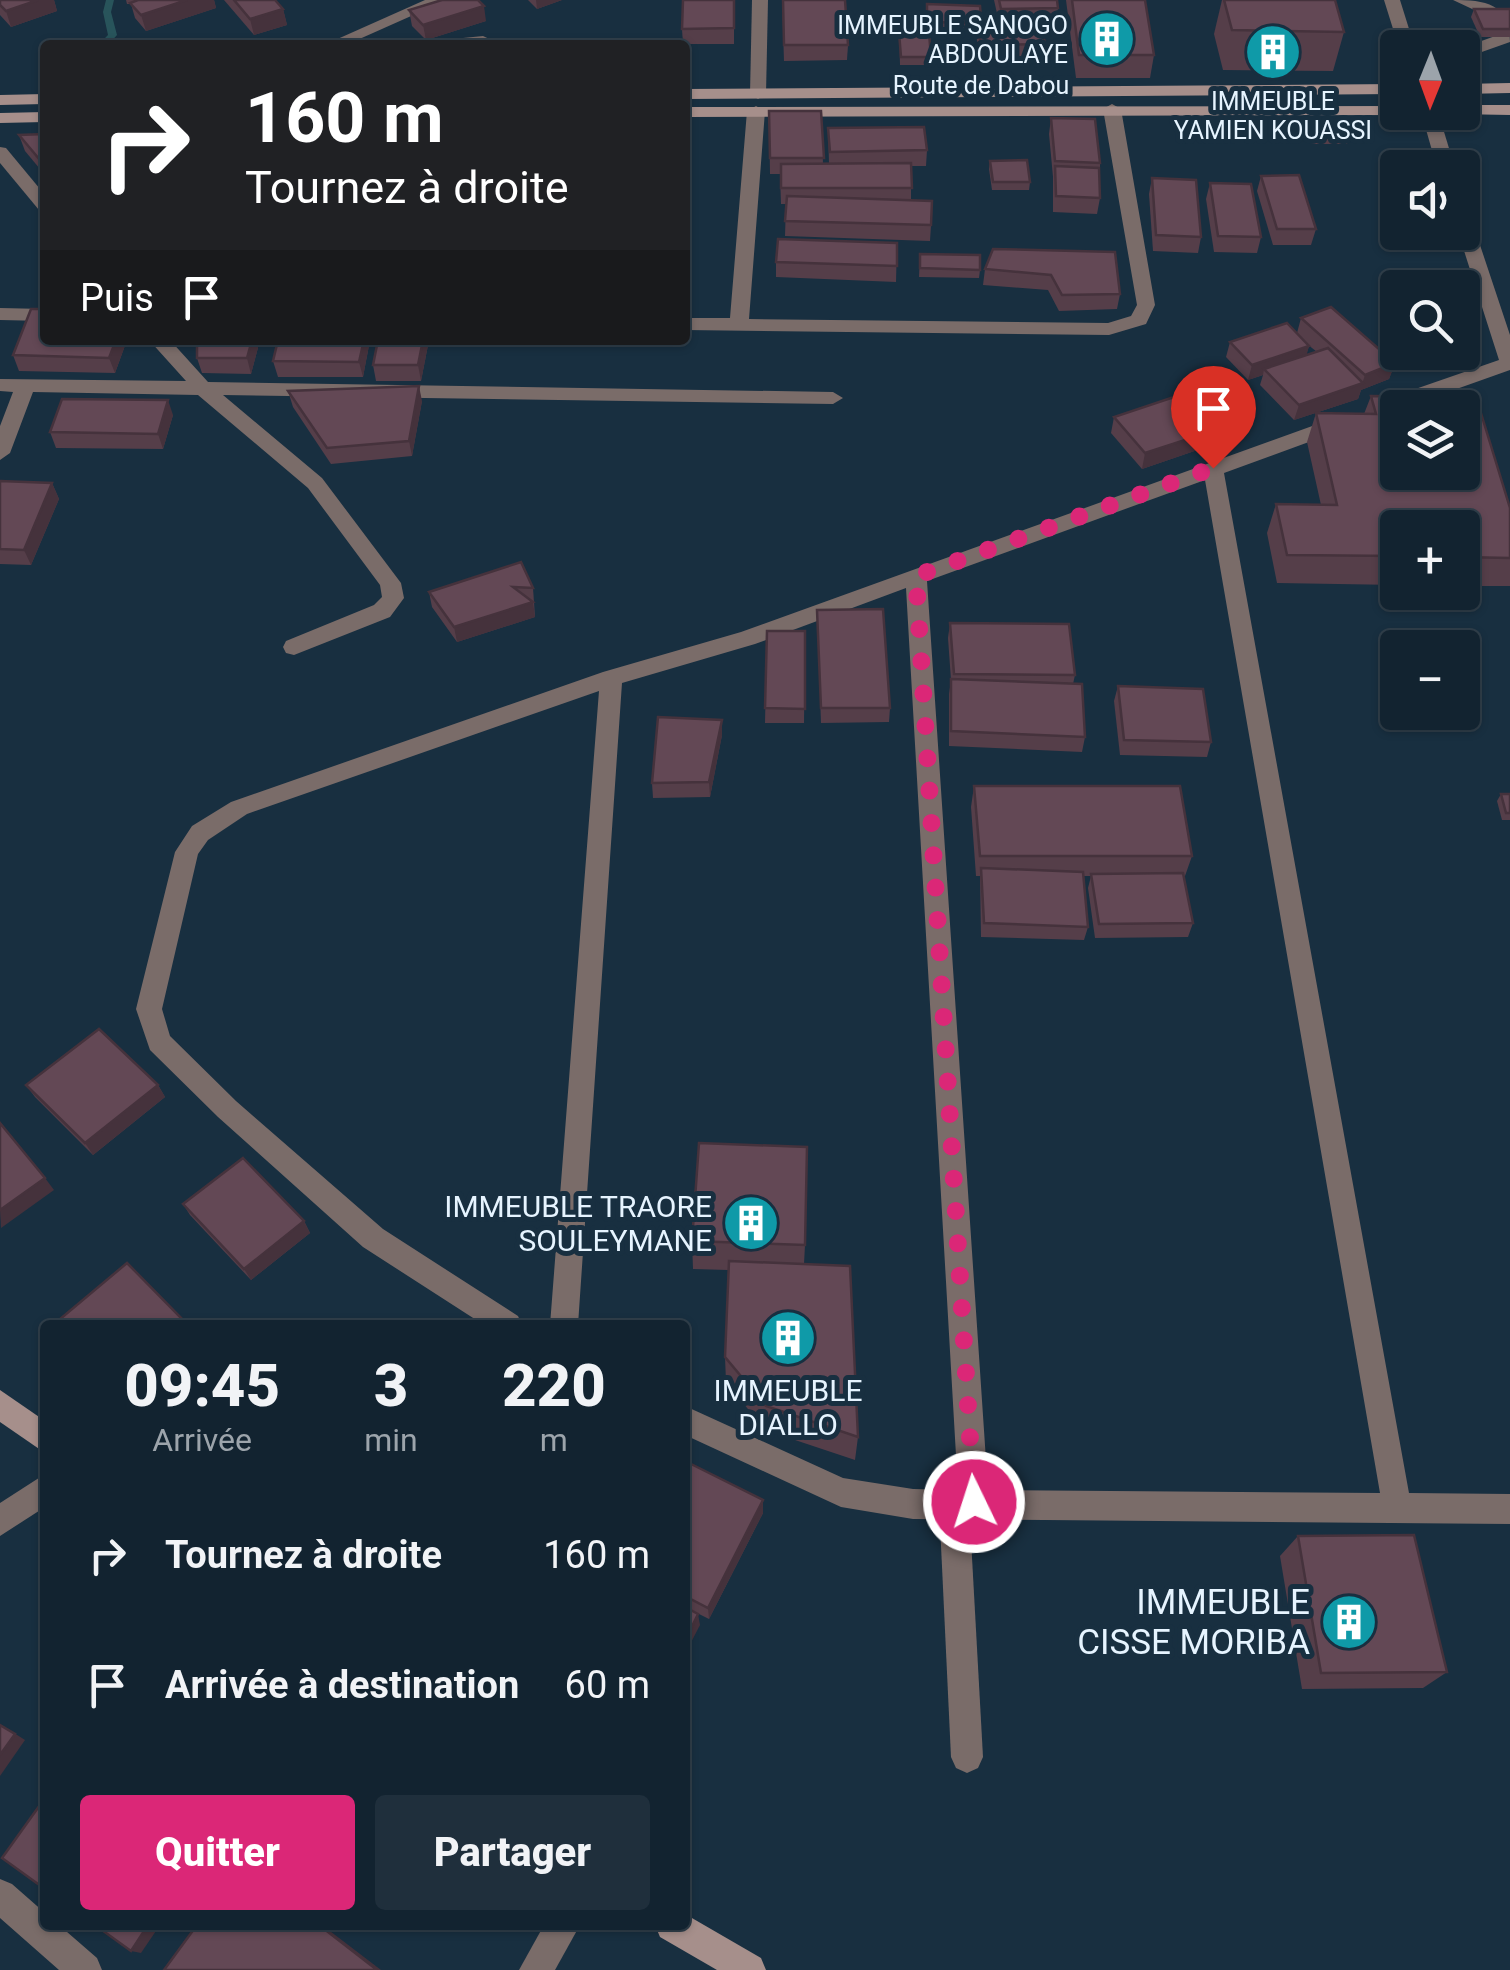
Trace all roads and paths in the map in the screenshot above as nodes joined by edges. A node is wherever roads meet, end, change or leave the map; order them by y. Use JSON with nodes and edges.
{"nodes":[{"id":1,"x":439,"y":0,"type":"edge"},
{"id":2,"x":760,"y":0,"type":"edge"},
{"id":3,"x":1392,"y":0,"type":"edge"},
{"id":4,"x":1461,"y":0,"type":"edge"},
{"id":5,"x":1401,"y":30,"type":"edge"},
{"id":6,"x":344,"y":40,"type":"edge"},
{"id":7,"x":1480,"y":47,"type":"edge"},
{"id":8,"x":1510,"y":88,"type":"edge"},
{"id":9,"x":1480,"y":89,"type":"edge"},
{"id":10,"x":1380,"y":90,"type":"edge"},
{"id":11,"x":690,"y":95,"type":"edge"},
{"id":12,"x":40,"y":99,"type":"edge"},
{"id":13,"x":0,"y":100,"type":"edge"},
{"id":14,"x":757,"y":103,"type":"junction"},
{"id":15,"x":1112,"y":109,"type":"junction"},
{"id":16,"x":1380,"y":110,"type":"edge"},
{"id":17,"x":1480,"y":110,"type":"edge"},
{"id":18,"x":1510,"y":110,"type":"edge"},
{"id":19,"x":690,"y":111,"type":"edge"},
{"id":20,"x":40,"y":117,"type":"edge"},
{"id":21,"x":0,"y":118,"type":"edge"},
{"id":22,"x":0,"y":152,"type":"edge"},
{"id":23,"x":40,"y":200,"type":"edge"},
{"id":24,"x":1473,"y":250,"type":"edge"},
{"id":25,"x":0,"y":314,"type":"edge"},
{"id":26,"x":40,"y":315,"type":"edge"},
{"id":27,"x":690,"y":324,"type":"edge"},
{"id":28,"x":739,"y":324,"type":"junction"},
{"id":29,"x":163,"y":345,"type":"edge"},
{"id":30,"x":1510,"y":363,"type":"edge"},
{"id":31,"x":0,"y":386,"type":"edge"},
{"id":32,"x":25,"y":386,"type":"junction"},
{"id":33,"x":202,"y":388,"type":"junction"},
{"id":34,"x":834,"y":398,"type":"dead end"},
{"id":35,"x":0,"y":453,"type":"edge"},
{"id":36,"x":1213,"y":468,"type":"junction"},
{"id":37,"x":916,"y":576,"type":"junction"},
{"id":38,"x":294,"y":647,"type":"dead end"},
{"id":39,"x":611,"y":678,"type":"junction"},
{"id":40,"x":500,"y":1320,"type":"edge"},
{"id":41,"x":564,"y":1320,"type":"edge"},
{"id":42,"x":0,"y":1404,"type":"edge"},
{"id":43,"x":690,"y":1422,"type":"edge"},
{"id":44,"x":40,"y":1435,"type":"edge"},
{"id":45,"x":40,"y":1493,"type":"edge"},
{"id":46,"x":964,"y":1503,"type":"junction"},
{"id":47,"x":1397,"y":1507,"type":"junction"},
{"id":48,"x":1510,"y":1509,"type":"edge"},
{"id":49,"x":0,"y":1521,"type":"edge"},
{"id":50,"x":967,"y":1757,"type":"dead end"},
{"id":51,"x":0,"y":1896,"type":"edge"},
{"id":52,"x":560,"y":1930,"type":"edge"},
{"id":53,"x":681,"y":1930,"type":"edge"},
{"id":54,"x":84,"y":1970,"type":"edge"},
{"id":55,"x":536,"y":1970,"type":"edge"},
{"id":56,"x":749,"y":1970,"type":"edge"}],
"edges":[{"from":1,"to":6,"type":"street"},
{"from":2,"to":14,"type":"street"},
{"from":3,"to":5,"type":"street"},
{"from":4,"to":7,"type":"street"},
{"from":8,"to":9,"type":"street"},
{"from":10,"to":14,"type":"street","name":"Route de Dabou"},
{"from":11,"to":14,"type":"street","name":"Route de Dabou"},
{"from":12,"to":13,"type":"street"},
{"from":14,"to":15,"type":"street","name":"Route de Dabou"},
{"from":14,"to":19,"type":"street","name":"Route de Dabou"},
{"from":14,"to":28,"type":"street"},
{"from":15,"to":16,"type":"street","name":"Route de Dabou"},
{"from":15,"to":28,"type":"street"},
{"from":17,"to":18,"type":"street"},
{"from":20,"to":21,"type":"street"},
{"from":22,"to":23,"type":"street"},
{"from":24,"to":30,"type":"street"},
{"from":25,"to":26,"type":"street"},
{"from":27,"to":28,"type":"street"},
{"from":29,"to":33,"type":"street"},
{"from":30,"to":36,"type":"street"},
{"from":31,"to":32,"type":"street"},
{"from":32,"to":33,"type":"street"},
{"from":32,"to":35,"type":"street"},
{"from":33,"to":34,"type":"street"},
{"from":33,"to":38,"type":"street"},
{"from":36,"to":37,"type":"street"},
{"from":36,"to":47,"type":"street"},
{"from":37,"to":39,"type":"street"},
{"from":37,"to":46,"type":"street"},
{"from":39,"to":40,"type":"street"},
{"from":39,"to":41,"type":"street"},
{"from":42,"to":44,"type":"street"},
{"from":43,"to":46,"type":"street"},
{"from":45,"to":49,"type":"street"},
{"from":46,"to":47,"type":"street"},
{"from":46,"to":50,"type":"street"},
{"from":47,"to":48,"type":"street"},
{"from":51,"to":54,"type":"street"},
{"from":52,"to":55,"type":"street"},
{"from":53,"to":56,"type":"street"}]}
